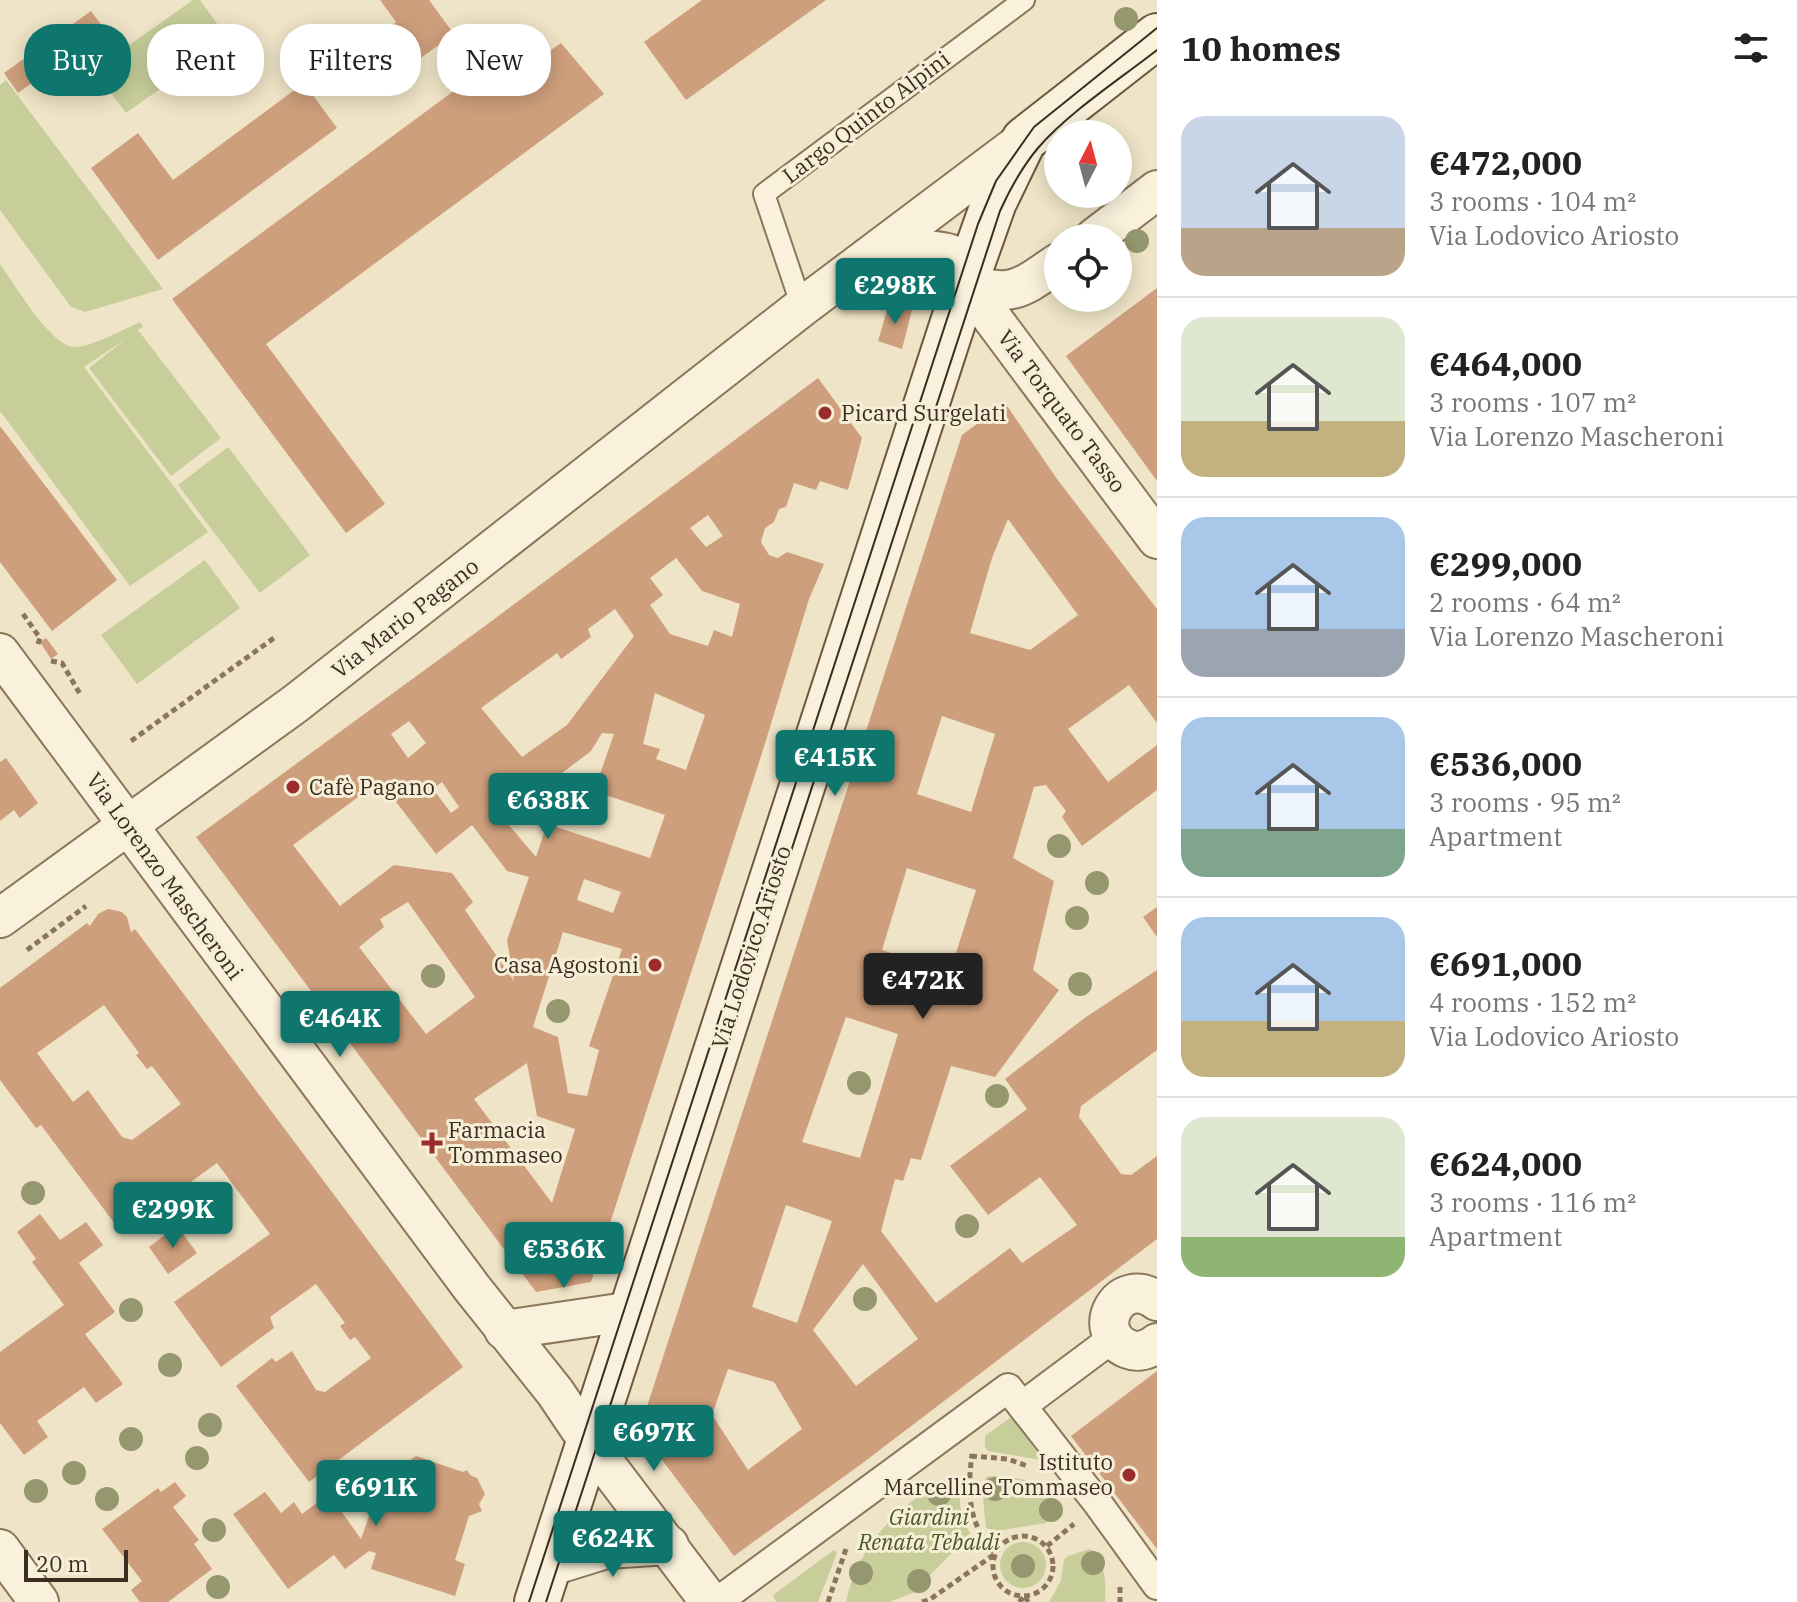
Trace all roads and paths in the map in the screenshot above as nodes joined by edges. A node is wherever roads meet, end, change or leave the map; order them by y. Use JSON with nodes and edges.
{"nodes":[{"id":1,"x":1024,"y":0,"type":"edge"},
{"id":2,"x":1157,"y":36,"type":"edge"},
{"id":3,"x":1024,"y":140,"type":"junction"},
{"id":4,"x":1157,"y":190,"type":"edge"},
{"id":5,"x":1112,"y":224,"type":"edge"},
{"id":6,"x":877,"y":252,"type":"junction"},
{"id":7,"x":1044,"y":272,"type":"edge"},
{"id":8,"x":969,"y":273,"type":"junction"},
{"id":9,"x":802,"y":307,"type":"junction"},
{"id":10,"x":1157,"y":539,"type":"edge"},
{"id":11,"x":23,"y":614,"type":"dead end"},
{"id":12,"x":274,"y":638,"type":"dead end"},
{"id":13,"x":0,"y":653,"type":"edge"},
{"id":14,"x":80,"y":694,"type":"dead end"},
{"id":15,"x":131,"y":741,"type":"dead end"},
{"id":16,"x":127,"y":825,"type":"junction"},
{"id":17,"x":86,"y":906,"type":"dead end"},
{"id":18,"x":0,"y":918,"type":"edge"},
{"id":19,"x":27,"y":950,"type":"dead end"},
{"id":20,"x":1157,"y":1301,"type":"edge"},
{"id":21,"x":633,"y":1311,"type":"junction"},
{"id":22,"x":504,"y":1330,"type":"junction"},
{"id":23,"x":1113,"y":1338,"type":"junction"},
{"id":24,"x":1157,"y":1343,"type":"edge"},
{"id":25,"x":1022,"y":1406,"type":"junction"},
{"id":26,"x":977,"y":1410,"type":"junction"},
{"id":27,"x":588,"y":1441,"type":"junction"},
{"id":28,"x":926,"y":1448,"type":"junction"},
{"id":29,"x":972,"y":1457,"type":"junction"},
{"id":30,"x":1038,"y":1469,"type":"dead end"},
{"id":31,"x":669,"y":1545,"type":"junction"},
{"id":32,"x":0,"y":1549,"type":"edge"},
{"id":33,"x":995,"y":1554,"type":"junction"},
{"id":34,"x":543,"y":1585,"type":"edge"},
{"id":35,"x":1157,"y":1585,"type":"edge"},
{"id":36,"x":1027,"y":1599,"type":"edge"},
{"id":37,"x":930,"y":1601,"type":"edge"},
{"id":38,"x":39,"y":1602,"type":"edge"},
{"id":39,"x":710,"y":1602,"type":"edge"},
{"id":40,"x":717,"y":1602,"type":"edge"},
{"id":41,"x":922,"y":1602,"type":"edge"},
{"id":42,"x":1019,"y":1602,"type":"edge"}],
"edges":[{"from":1,"to":9,"type":"lane","name":"Largo Quinto Alpini"},
{"from":2,"to":3,"type":"main road"},
{"from":3,"to":6,"type":"street"},
{"from":3,"to":8,"type":"main road"},
{"from":4,"to":5,"type":"street"},
{"from":6,"to":8,"type":"street"},
{"from":6,"to":9,"type":"street"},
{"from":7,"to":8,"type":"street"},
{"from":8,"to":10,"type":"street","name":"Via Torquato Tasso"},
{"from":8,"to":21,"type":"main road","name":"Via Lodovico Ariosto"},
{"from":9,"to":16,"type":"street","name":"Via Mario Pagano"},
{"from":11,"to":14,"type":"path"},
{"from":12,"to":15,"type":"path"},
{"from":13,"to":16,"type":"street","name":"Via Lorenzo Mascheroni"},
{"from":16,"to":18,"type":"street","name":"Via Mario Pagano"},
{"from":16,"to":22,"type":"street","name":"Via Lorenzo Mascheroni"},
{"from":17,"to":19,"type":"path"},
{"from":20,"to":23,"type":"street"},
{"from":21,"to":22,"type":"street"},
{"from":21,"to":27,"type":"main road","name":"Via Lodovico Ariosto"},
{"from":22,"to":27,"type":"street","name":"Via Lorenzo Mascheroni"},
{"from":23,"to":24,"type":"street"},
{"from":23,"to":25,"type":"street"},
{"from":25,"to":26,"type":"street"},
{"from":25,"to":35,"type":"street"},
{"from":26,"to":28,"type":"street"},
{"from":26,"to":29,"type":"path"},
{"from":27,"to":31,"type":"street","name":"Via Lorenzo Mascheroni"},
{"from":27,"to":34,"type":"main road","name":"Via Lodovico Ariosto"},
{"from":28,"to":29,"type":"path"},
{"from":28,"to":40,"type":"street"},
{"from":29,"to":30,"type":"path"},
{"from":29,"to":33,"type":"path"},
{"from":31,"to":34,"type":"street"},
{"from":31,"to":39,"type":"street"},
{"from":32,"to":38,"type":"street"},
{"from":33,"to":36,"type":"path"},
{"from":33,"to":36,"type":"path"},
{"from":33,"to":37,"type":"path"},
{"from":36,"to":42,"type":"path"},
{"from":37,"to":41,"type":"path"}]}
